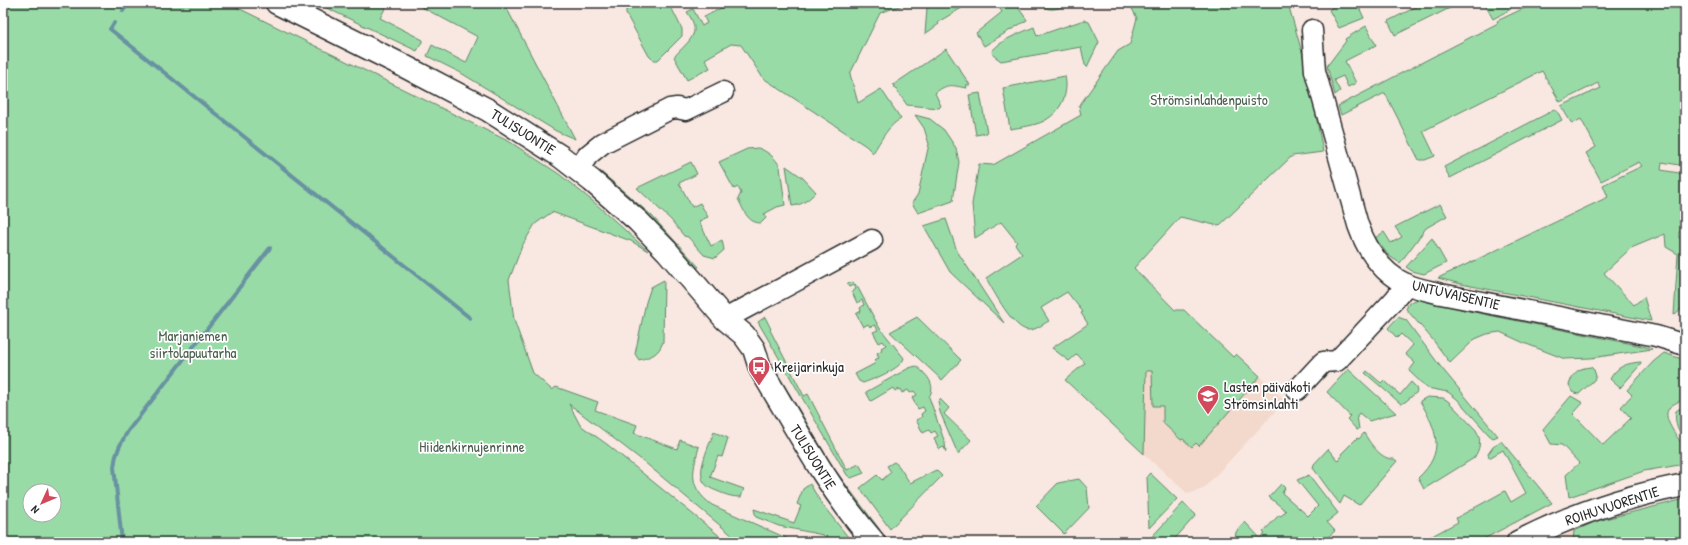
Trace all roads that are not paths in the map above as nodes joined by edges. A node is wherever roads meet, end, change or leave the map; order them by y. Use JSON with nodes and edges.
{"nodes":[{"id":1,"x":277,"y":3,"type":"edge"},
{"id":2,"x":1312,"y":30,"type":"dead end"},
{"id":3,"x":723,"y":92,"type":"dead end"},
{"id":4,"x":578,"y":170,"type":"junction"},
{"id":5,"x":872,"y":240,"type":"dead end"},
{"id":6,"x":1407,"y":284,"type":"junction"},
{"id":7,"x":725,"y":319,"type":"junction"},
{"id":8,"x":1685,"y":345,"type":"edge"},
{"id":9,"x":1297,"y":390,"type":"dead end"},
{"id":10,"x":1685,"y":485,"type":"edge"},
{"id":11,"x":874,"y":542,"type":"edge"},
{"id":12,"x":1518,"y":542,"type":"edge"}],
"edges":[{"from":1,"to":4,"type":"main road","name":"TULISUONTIE"},
{"from":2,"to":6,"type":"street","name":"UNTUVAISENTIE"},
{"from":3,"to":4,"type":"street"},
{"from":4,"to":7,"type":"main road","name":"TULISUONTIE"},
{"from":5,"to":7,"type":"street"},
{"from":6,"to":8,"type":"street","name":"UNTUVAISENTIE"},
{"from":6,"to":9,"type":"street"},
{"from":7,"to":11,"type":"main road","name":"TULISUONTIE"},
{"from":10,"to":12,"type":"main road","name":"ROIHUVUORENTIE"}]}
